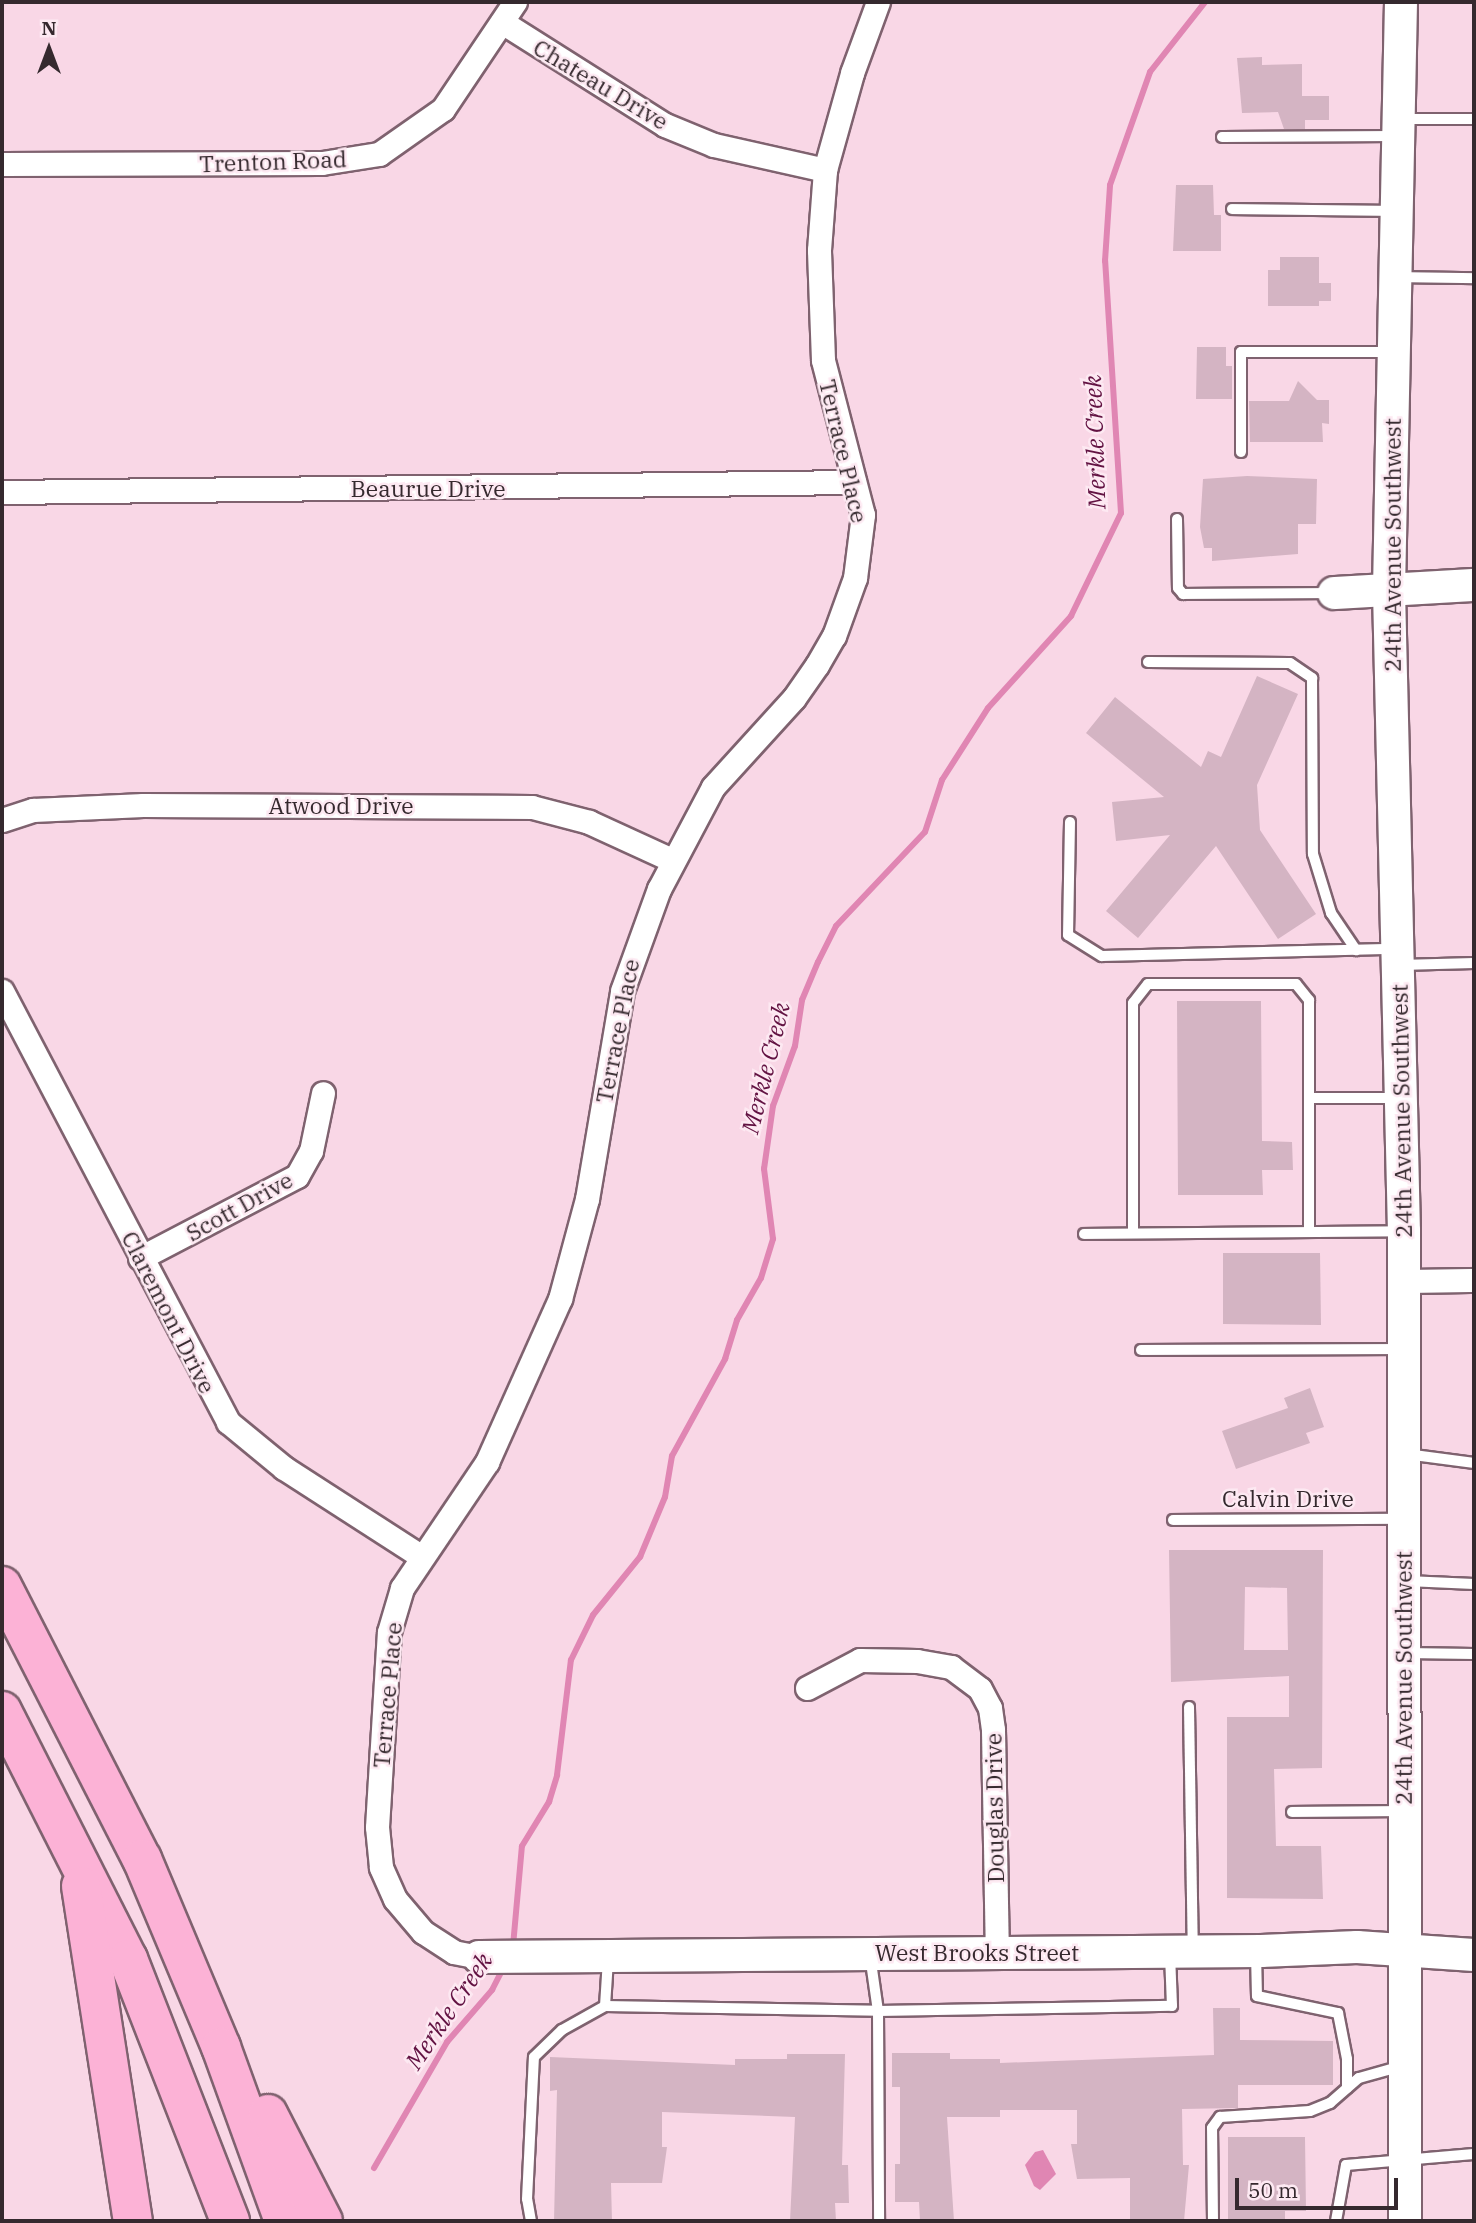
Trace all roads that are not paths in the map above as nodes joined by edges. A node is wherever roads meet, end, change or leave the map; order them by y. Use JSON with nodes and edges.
{"nodes":[{"id":1,"x":515,"y":2,"type":"edge"},
{"id":2,"x":878,"y":2,"type":"edge"},
{"id":3,"x":1401,"y":2,"type":"edge"},
{"id":4,"x":502,"y":22,"type":"junction"},
{"id":5,"x":1474,"y":119,"type":"edge"},
{"id":6,"x":1398,"y":127,"type":"junction"},
{"id":7,"x":1222,"y":137,"type":"dead end"},
{"id":8,"x":2,"y":164,"type":"edge"},
{"id":9,"x":825,"y":170,"type":"junction"},
{"id":10,"x":1232,"y":209,"type":"dead end"},
{"id":11,"x":1396,"y":211,"type":"junction"},
{"id":12,"x":1395,"y":277,"type":"junction"},
{"id":13,"x":1474,"y":278,"type":"edge"},
{"id":14,"x":1393,"y":352,"type":"junction"},
{"id":15,"x":1241,"y":452,"type":"dead end"},
{"id":16,"x":854,"y":482,"type":"junction"},
{"id":17,"x":2,"y":492,"type":"edge"},
{"id":18,"x":1177,"y":519,"type":"dead end"},
{"id":19,"x":1474,"y":585,"type":"edge"},
{"id":20,"x":1388,"y":591,"type":"junction"},
{"id":21,"x":1334,"y":593,"type":"joint"},
{"id":22,"x":1148,"y":662,"type":"dead end"},
{"id":23,"x":2,"y":820,"type":"edge"},
{"id":24,"x":1070,"y":822,"type":"dead end"},
{"id":25,"x":672,"y":860,"type":"junction"},
{"id":26,"x":1356,"y":950,"type":"junction"},
{"id":27,"x":1398,"y":957,"type":"junction"},
{"id":28,"x":1474,"y":963,"type":"edge"},
{"id":29,"x":2,"y":991,"type":"edge"},
{"id":30,"x":323,"y":1093,"type":"dead end"},
{"id":31,"x":1309,"y":1098,"type":"junction"},
{"id":32,"x":1401,"y":1098,"type":"junction"},
{"id":33,"x":1309,"y":1231,"type":"junction"},
{"id":34,"x":1404,"y":1231,"type":"junction"},
{"id":35,"x":1133,"y":1233,"type":"junction"},
{"id":36,"x":1084,"y":1234,"type":"dead end"},
{"id":37,"x":141,"y":1258,"type":"junction"},
{"id":38,"x":1474,"y":1280,"type":"edge"},
{"id":39,"x":1404,"y":1281,"type":"junction"},
{"id":40,"x":1404,"y":1349,"type":"junction"},
{"id":41,"x":1140,"y":1350,"type":"dead end"},
{"id":42,"x":1404,"y":1454,"type":"junction"},
{"id":43,"x":1474,"y":1463,"type":"edge"},
{"id":44,"x":1403,"y":1519,"type":"junction"},
{"id":45,"x":1173,"y":1520,"type":"dead end"},
{"id":46,"x":422,"y":1557,"type":"junction"},
{"id":47,"x":1403,"y":1581,"type":"junction"},
{"id":48,"x":1474,"y":1584,"type":"edge"},
{"id":49,"x":2,"y":1586,"type":"edge"},
{"id":50,"x":1403,"y":1653,"type":"junction"},
{"id":51,"x":1474,"y":1654,"type":"edge"},
{"id":52,"x":807,"y":1688,"type":"dead end"},
{"id":53,"x":1189,"y":1707,"type":"dead end"},
{"id":54,"x":2,"y":1711,"type":"edge"},
{"id":55,"x":1403,"y":1811,"type":"junction"},
{"id":56,"x":1292,"y":1812,"type":"dead end"},
{"id":57,"x":77,"y":1853,"type":"junction"},
{"id":58,"x":174,"y":1935,"type":"junction"},
{"id":59,"x":1403,"y":1950,"type":"junction"},
{"id":60,"x":997,"y":1951,"type":"junction"},
{"id":61,"x":1182,"y":1951,"type":"junction"},
{"id":62,"x":1256,"y":1951,"type":"junction"},
{"id":63,"x":869,"y":1953,"type":"junction"},
{"id":64,"x":1474,"y":1955,"type":"edge"},
{"id":65,"x":608,"y":1956,"type":"junction"},
{"id":66,"x":479,"y":1957,"type":"joint"},
{"id":67,"x":605,"y":2006,"type":"junction"},
{"id":68,"x":878,"y":2011,"type":"junction"},
{"id":69,"x":1404,"y":2065,"type":"junction"},
{"id":70,"x":1347,"y":2088,"type":"junction"},
{"id":71,"x":1474,"y":2154,"type":"edge"},
{"id":72,"x":1405,"y":2157,"type":"junction"},
{"id":73,"x":133,"y":2221,"type":"edge"},
{"id":74,"x":230,"y":2221,"type":"edge"},
{"id":75,"x":284,"y":2221,"type":"edge"},
{"id":76,"x":323,"y":2221,"type":"edge"},
{"id":77,"x":531,"y":2221,"type":"edge"},
{"id":78,"x":878,"y":2221,"type":"edge"},
{"id":79,"x":1213,"y":2221,"type":"edge"},
{"id":80,"x":1336,"y":2221,"type":"edge"},
{"id":81,"x":1405,"y":2221,"type":"edge"}],
"edges":[{"from":1,"to":4,"type":"street","name":"Trenton Road"},
{"from":2,"to":9,"type":"street","name":"Terrace Place"},
{"from":3,"to":6,"type":"main road","name":"24th Avenue Southwest"},
{"from":4,"to":8,"type":"street","name":"Trenton Road"},
{"from":4,"to":9,"type":"street","name":"Chateau Drive"},
{"from":5,"to":6,"type":"lane"},
{"from":6,"to":7,"type":"lane"},
{"from":6,"to":11,"type":"main road","name":"24th Avenue Southwest"},
{"from":9,"to":16,"type":"street","name":"Terrace Place"},
{"from":10,"to":11,"type":"lane"},
{"from":11,"to":12,"type":"main road","name":"24th Avenue Southwest"},
{"from":12,"to":13,"type":"lane"},
{"from":12,"to":14,"type":"main road","name":"24th Avenue Southwest"},
{"from":14,"to":15,"type":"lane"},
{"from":14,"to":20,"type":"main road","name":"24th Avenue Southwest"},
{"from":16,"to":17,"type":"street","name":"Beaurue Drive"},
{"from":16,"to":25,"type":"street","name":"Terrace Place"},
{"from":18,"to":21,"type":"lane"},
{"from":19,"to":20,"type":"main road"},
{"from":20,"to":21,"type":"main road"},
{"from":20,"to":27,"type":"main road","name":"24th Avenue Southwest"},
{"from":22,"to":26,"type":"lane"},
{"from":23,"to":25,"type":"street","name":"Atwood Drive"},
{"from":24,"to":26,"type":"lane"},
{"from":25,"to":46,"type":"street","name":"Terrace Place"},
{"from":26,"to":27,"type":"lane"},
{"from":27,"to":28,"type":"lane"},
{"from":27,"to":32,"type":"main road","name":"24th Avenue Southwest"},
{"from":29,"to":37,"type":"street","name":"Claremont Drive"},
{"from":30,"to":37,"type":"street","name":"Scott Drive"},
{"from":31,"to":32,"type":"lane"},
{"from":31,"to":33,"type":"lane"},
{"from":31,"to":35,"type":"lane"},
{"from":32,"to":34,"type":"main road","name":"24th Avenue Southwest"},
{"from":33,"to":34,"type":"lane"},
{"from":33,"to":35,"type":"lane"},
{"from":34,"to":39,"type":"main road","name":"24th Avenue Southwest"},
{"from":35,"to":36,"type":"lane"},
{"from":37,"to":46,"type":"street","name":"Claremont Drive"},
{"from":38,"to":39,"type":"street"},
{"from":39,"to":40,"type":"main road","name":"24th Avenue Southwest"},
{"from":40,"to":41,"type":"lane"},
{"from":40,"to":42,"type":"main road","name":"24th Avenue Southwest"},
{"from":42,"to":43,"type":"lane"},
{"from":42,"to":44,"type":"main road","name":"24th Avenue Southwest"},
{"from":44,"to":45,"type":"lane","name":"Calvin Drive"},
{"from":44,"to":47,"type":"main road","name":"24th Avenue Southwest"},
{"from":46,"to":66,"type":"street","name":"Terrace Place"},
{"from":47,"to":48,"type":"lane"},
{"from":47,"to":50,"type":"main road","name":"24th Avenue Southwest"},
{"from":49,"to":58,"type":"highway"},
{"from":50,"to":51,"type":"lane"},
{"from":50,"to":55,"type":"main road","name":"24th Avenue Southwest"},
{"from":52,"to":60,"type":"street","name":"Douglas Drive"},
{"from":53,"to":61,"type":"lane"},
{"from":54,"to":57,"type":"highway"},
{"from":55,"to":56,"type":"lane"},
{"from":55,"to":59,"type":"main road","name":"24th Avenue Southwest"},
{"from":57,"to":73,"type":"highway"},
{"from":57,"to":74,"type":"highway"},
{"from":58,"to":75,"type":"highway"},
{"from":58,"to":76,"type":"highway"},
{"from":59,"to":62,"type":"main road","name":"West Brooks Street"},
{"from":59,"to":64,"type":"main road","name":"West Brooks Street"},
{"from":59,"to":69,"type":"main road","name":"24th Avenue Southwest"},
{"from":60,"to":61,"type":"main road","name":"West Brooks Street"},
{"from":60,"to":63,"type":"main road","name":"West Brooks Street"},
{"from":61,"to":62,"type":"main road","name":"West Brooks Street"},
{"from":61,"to":68,"type":"lane"},
{"from":62,"to":70,"type":"lane"},
{"from":63,"to":65,"type":"main road","name":"West Brooks Street"},
{"from":63,"to":68,"type":"lane"},
{"from":65,"to":66,"type":"main road","name":"West Brooks Street"},
{"from":65,"to":67,"type":"lane"},
{"from":67,"to":68,"type":"lane"},
{"from":67,"to":77,"type":"lane"},
{"from":68,"to":78,"type":"lane"},
{"from":69,"to":70,"type":"lane"},
{"from":69,"to":72,"type":"main road","name":"24th Avenue Southwest"},
{"from":70,"to":79,"type":"lane"},
{"from":71,"to":72,"type":"lane"},
{"from":72,"to":80,"type":"lane"},
{"from":72,"to":81,"type":"main road","name":"24th Avenue Southwest"}]}
